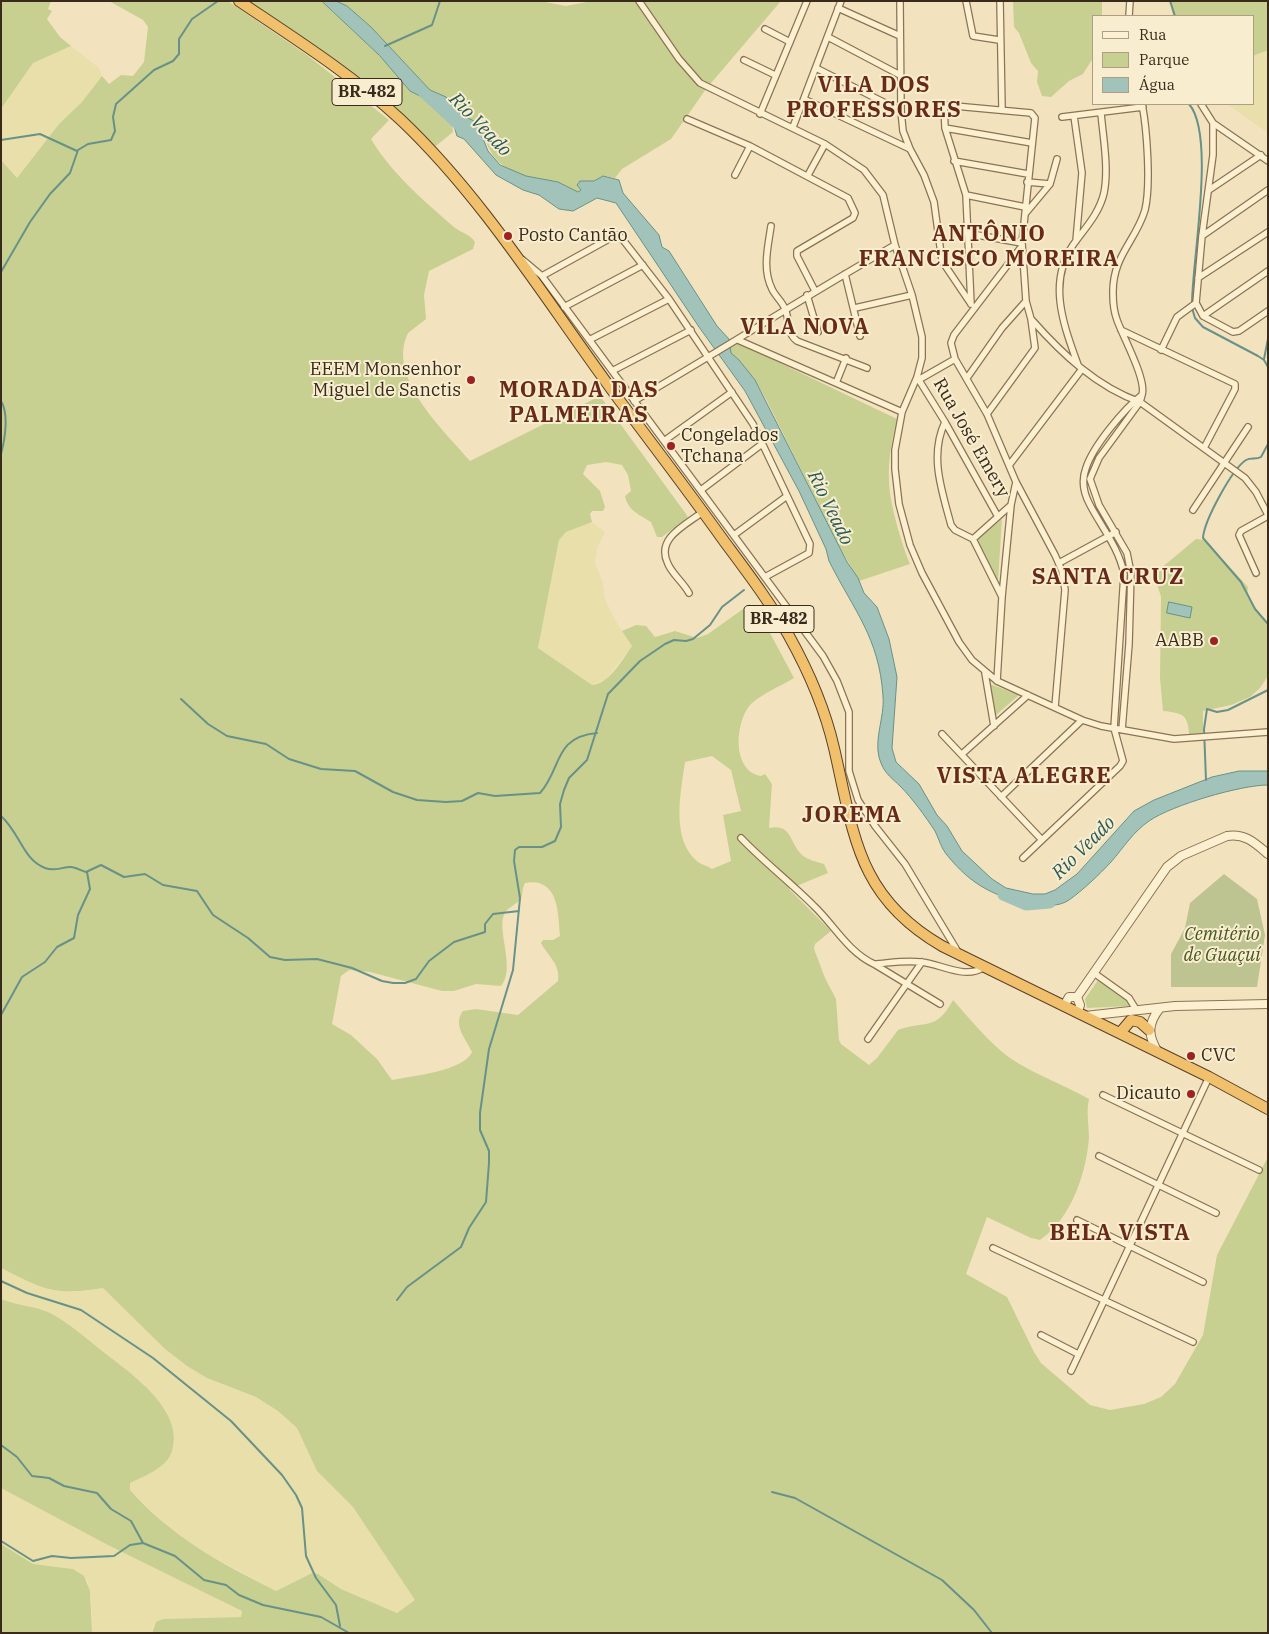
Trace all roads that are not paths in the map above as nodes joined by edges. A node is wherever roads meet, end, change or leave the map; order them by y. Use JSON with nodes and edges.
{"nodes":[{"id":1,"x":239,"y":1,"type":"edge"},
{"id":2,"x":639,"y":1,"type":"edge"},
{"id":3,"x":807,"y":1,"type":"edge"},
{"id":4,"x":841,"y":1,"type":"edge"},
{"id":5,"x":900,"y":1,"type":"edge"},
{"id":6,"x":966,"y":1,"type":"edge"},
{"id":7,"x":1000,"y":1,"type":"edge"},
{"id":8,"x":1130,"y":1,"type":"edge"},
{"id":9,"x":838,"y":8,"type":"junction"},
{"id":10,"x":1129,"y":15,"type":"edge"},
{"id":11,"x":766,"y":29,"type":"dead end"},
{"id":12,"x":900,"y":36,"type":"junction"},
{"id":13,"x":828,"y":37,"type":"junction"},
{"id":14,"x":999,"y":40,"type":"junction"},
{"id":15,"x":790,"y":42,"type":"junction"},
{"id":16,"x":744,"y":60,"type":"dead end"},
{"id":17,"x":816,"y":68,"type":"junction"},
{"id":18,"x":775,"y":75,"type":"junction"},
{"id":19,"x":900,"y":75,"type":"junction"},
{"id":20,"x":804,"y":99,"type":"junction"},
{"id":21,"x":1143,"y":105,"type":"edge"},
{"id":22,"x":1202,"y":105,"type":"edge"},
{"id":23,"x":1002,"y":109,"type":"junction"},
{"id":24,"x":901,"y":111,"type":"junction"},
{"id":25,"x":1101,"y":112,"type":"junction"},
{"id":26,"x":760,"y":114,"type":"junction"},
{"id":27,"x":1074,"y":116,"type":"junction"},
{"id":28,"x":1062,"y":117,"type":"dead end"},
{"id":29,"x":687,"y":119,"type":"dead end"},
{"id":30,"x":1213,"y":123,"type":"junction"},
{"id":31,"x":793,"y":127,"type":"junction"},
{"id":32,"x":945,"y":128,"type":"junction"},
{"id":33,"x":1032,"y":143,"type":"junction"},
{"id":34,"x":825,"y":144,"type":"junction"},
{"id":35,"x":750,"y":146,"type":"junction"},
{"id":36,"x":910,"y":149,"type":"junction"},
{"id":37,"x":1261,"y":155,"type":"junction"},
{"id":38,"x":1057,"y":159,"type":"dead end"},
{"id":39,"x":1268,"y":161,"type":"edge"},
{"id":40,"x":954,"y":162,"type":"junction"},
{"id":41,"x":1028,"y":174,"type":"junction"},
{"id":42,"x":735,"y":175,"type":"dead end"},
{"id":43,"x":808,"y":175,"type":"junction"},
{"id":44,"x":1027,"y":182,"type":"junction"},
{"id":45,"x":1050,"y":184,"type":"junction"},
{"id":46,"x":1209,"y":190,"type":"junction"},
{"id":47,"x":1268,"y":190,"type":"edge"},
{"id":48,"x":966,"y":195,"type":"junction"},
{"id":49,"x":1025,"y":206,"type":"junction"},
{"id":50,"x":1024,"y":215,"type":"junction"},
{"id":51,"x":771,"y":226,"type":"dead end"},
{"id":52,"x":1268,"y":232,"type":"edge"},
{"id":53,"x":966,"y":233,"type":"junction"},
{"id":54,"x":1202,"y":236,"type":"junction"},
{"id":55,"x":1076,"y":241,"type":"junction"},
{"id":56,"x":1022,"y":244,"type":"junction"},
{"id":57,"x":896,"y":245,"type":"junction"},
{"id":58,"x":513,"y":253,"type":"junction"},
{"id":59,"x":643,"y":265,"type":"junction"},
{"id":60,"x":1268,"y":270,"type":"edge"},
{"id":61,"x":845,"y":274,"type":"junction"},
{"id":62,"x":542,"y":276,"type":"junction"},
{"id":63,"x":1198,"y":278,"type":"junction"},
{"id":64,"x":815,"y":291,"type":"junction"},
{"id":65,"x":807,"y":295,"type":"junction"},
{"id":66,"x":912,"y":295,"type":"junction"},
{"id":67,"x":669,"y":299,"type":"junction"},
{"id":68,"x":1026,"y":301,"type":"junction"},
{"id":69,"x":1196,"y":303,"type":"junction"},
{"id":70,"x":973,"y":306,"type":"junction"},
{"id":71,"x":564,"y":307,"type":"junction"},
{"id":72,"x":785,"y":308,"type":"junction"},
{"id":73,"x":855,"y":308,"type":"junction"},
{"id":74,"x":1268,"y":311,"type":"edge"},
{"id":75,"x":1203,"y":316,"type":"junction"},
{"id":76,"x":1031,"y":319,"type":"junction"},
{"id":77,"x":691,"y":330,"type":"junction"},
{"id":78,"x":1120,"y":330,"type":"junction"},
{"id":79,"x":818,"y":332,"type":"dead end"},
{"id":80,"x":860,"y":336,"type":"dead end"},
{"id":81,"x":589,"y":340,"type":"junction"},
{"id":82,"x":737,"y":340,"type":"junction"},
{"id":83,"x":1161,"y":350,"type":"junction"},
{"id":84,"x":708,"y":358,"type":"junction"},
{"id":85,"x":846,"y":358,"type":"junction"},
{"id":86,"x":955,"y":359,"type":"junction"},
{"id":87,"x":867,"y":368,"type":"dead end"},
{"id":88,"x":1080,"y":368,"type":"junction"},
{"id":89,"x":612,"y":371,"type":"junction"},
{"id":90,"x":919,"y":378,"type":"junction"},
{"id":91,"x":967,"y":378,"type":"junction"},
{"id":92,"x":836,"y":382,"type":"junction"},
{"id":93,"x":732,"y":392,"type":"junction"},
{"id":94,"x":634,"y":401,"type":"junction"},
{"id":95,"x":1137,"y":401,"type":"junction"},
{"id":96,"x":902,"y":412,"type":"junction"},
{"id":97,"x":987,"y":414,"type":"junction"},
{"id":98,"x":946,"y":422,"type":"junction"},
{"id":99,"x":1248,"y":427,"type":"dead end"},
{"id":100,"x":664,"y":441,"type":"junction"},
{"id":101,"x":762,"y":444,"type":"junction"},
{"id":102,"x":1204,"y":448,"type":"junction"},
{"id":103,"x":1225,"y":462,"type":"junction"},
{"id":104,"x":1010,"y":464,"type":"junction"},
{"id":105,"x":1016,"y":482,"type":"junction"},
{"id":106,"x":701,"y":490,"type":"junction"},
{"id":107,"x":787,"y":496,"type":"junction"},
{"id":108,"x":1266,"y":504,"type":"edge"},
{"id":109,"x":1011,"y":505,"type":"junction"},
{"id":110,"x":1193,"y":510,"type":"dead end"},
{"id":111,"x":704,"y":512,"type":"junction"},
{"id":112,"x":997,"y":515,"type":"junction"},
{"id":113,"x":1268,"y":516,"type":"edge"},
{"id":114,"x":1116,"y":532,"type":"junction"},
{"id":115,"x":734,"y":535,"type":"junction"},
{"id":116,"x":1108,"y":537,"type":"junction"},
{"id":117,"x":974,"y":539,"type":"junction"},
{"id":118,"x":1059,"y":563,"type":"junction"},
{"id":119,"x":1256,"y":573,"type":"dead end"},
{"id":120,"x":765,"y":577,"type":"junction"},
{"id":121,"x":689,"y":593,"type":"dead end"},
{"id":122,"x":1002,"y":597,"type":"junction"},
{"id":123,"x":985,"y":673,"type":"junction"},
{"id":124,"x":997,"y":680,"type":"junction"},
{"id":125,"x":1028,"y":695,"type":"junction"},
{"id":126,"x":1055,"y":707,"type":"junction"},
{"id":127,"x":1082,"y":720,"type":"junction"},
{"id":128,"x":994,"y":726,"type":"junction"},
{"id":129,"x":1114,"y":728,"type":"junction"},
{"id":130,"x":1122,"y":730,"type":"junction"},
{"id":131,"x":1268,"y":732,"type":"edge"},
{"id":132,"x":942,"y":734,"type":"dead end"},
{"id":133,"x":962,"y":754,"type":"junction"},
{"id":134,"x":1001,"y":797,"type":"junction"},
{"id":135,"x":741,"y":838,"type":"dead end"},
{"id":136,"x":1042,"y":840,"type":"junction"},
{"id":137,"x":1268,"y":854,"type":"edge"},
{"id":138,"x":1023,"y":858,"type":"dead end"},
{"id":139,"x":959,"y":954,"type":"junction"},
{"id":140,"x":922,"y":962,"type":"junction"},
{"id":141,"x":874,"y":964,"type":"junction"},
{"id":142,"x":984,"y":967,"type":"junction"},
{"id":143,"x":1094,"y":973,"type":"junction"},
{"id":144,"x":905,"y":983,"type":"junction"},
{"id":145,"x":1077,"y":997,"type":"junction"},
{"id":146,"x":940,"y":1004,"type":"dead end"},
{"id":147,"x":1268,"y":1004,"type":"edge"},
{"id":148,"x":1064,"y":1006,"type":"junction"},
{"id":149,"x":1160,"y":1008,"type":"junction"},
{"id":150,"x":1137,"y":1011,"type":"junction"},
{"id":151,"x":1081,"y":1014,"type":"junction"},
{"id":152,"x":1149,"y":1030,"type":"junction"},
{"id":153,"x":1120,"y":1033,"type":"junction"},
{"id":154,"x":868,"y":1039,"type":"dead end"},
{"id":155,"x":1158,"y":1052,"type":"junction"},
{"id":156,"x":1209,"y":1077,"type":"junction"},
{"id":157,"x":1103,"y":1095,"type":"dead end"},
{"id":158,"x":1265,"y":1105,"type":"edge"},
{"id":159,"x":1182,"y":1132,"type":"junction"},
{"id":160,"x":1099,"y":1156,"type":"dead end"},
{"id":161,"x":1259,"y":1170,"type":"dead end"},
{"id":162,"x":1157,"y":1185,"type":"junction"},
{"id":163,"x":1216,"y":1213,"type":"dead end"},
{"id":164,"x":1077,"y":1220,"type":"dead end"},
{"id":165,"x":1128,"y":1247,"type":"junction"},
{"id":166,"x":993,"y":1248,"type":"dead end"},
{"id":167,"x":1203,"y":1282,"type":"dead end"},
{"id":168,"x":1104,"y":1300,"type":"junction"},
{"id":169,"x":1041,"y":1335,"type":"dead end"},
{"id":170,"x":1193,"y":1342,"type":"dead end"},
{"id":171,"x":1078,"y":1354,"type":"junction"},
{"id":172,"x":1071,"y":1371,"type":"dead end"}],
"edges":[{"from":1,"to":58,"type":"highway","number":"BR-482"},
{"from":2,"to":26,"type":"street"},
{"from":3,"to":15,"type":"street"},
{"from":4,"to":9,"type":"street"},
{"from":5,"to":12,"type":"street"},
{"from":6,"to":14,"type":"street"},
{"from":7,"to":14,"type":"street"},
{"from":8,"to":10,"type":"street"},
{"from":9,"to":12,"type":"street"},
{"from":9,"to":13,"type":"street"},
{"from":11,"to":15,"type":"street"},
{"from":12,"to":19,"type":"street"},
{"from":13,"to":17,"type":"street"},
{"from":13,"to":19,"type":"street"},
{"from":14,"to":23,"type":"street"},
{"from":15,"to":18,"type":"street"},
{"from":16,"to":18,"type":"street"},
{"from":17,"to":20,"type":"street"},
{"from":17,"to":24,"type":"street"},
{"from":18,"to":26,"type":"street"},
{"from":19,"to":24,"type":"street"},
{"from":20,"to":31,"type":"street"},
{"from":20,"to":36,"type":"street"},
{"from":21,"to":25,"type":"street"},
{"from":21,"to":78,"type":"street"},
{"from":22,"to":30,"type":"street"},
{"from":23,"to":32,"type":"street"},
{"from":23,"to":33,"type":"street"},
{"from":24,"to":36,"type":"street"},
{"from":25,"to":27,"type":"street"},
{"from":25,"to":55,"type":"street"},
{"from":26,"to":31,"type":"street"},
{"from":27,"to":28,"type":"street"},
{"from":27,"to":55,"type":"street"},
{"from":29,"to":35,"type":"street"},
{"from":30,"to":37,"type":"street"},
{"from":30,"to":46,"type":"street"},
{"from":31,"to":34,"type":"street"},
{"from":32,"to":33,"type":"street"},
{"from":32,"to":40,"type":"street"},
{"from":33,"to":41,"type":"street"},
{"from":34,"to":43,"type":"street"},
{"from":34,"to":57,"type":"street"},
{"from":35,"to":42,"type":"street"},
{"from":35,"to":43,"type":"street"},
{"from":36,"to":70,"type":"street"},
{"from":37,"to":39,"type":"street"},
{"from":37,"to":46,"type":"street"},
{"from":38,"to":45,"type":"street"},
{"from":40,"to":41,"type":"street"},
{"from":40,"to":48,"type":"street"},
{"from":41,"to":44,"type":"street"},
{"from":43,"to":64,"type":"street"},
{"from":44,"to":45,"type":"street"},
{"from":44,"to":49,"type":"street"},
{"from":45,"to":50,"type":"street"},
{"from":46,"to":54,"type":"street"},
{"from":47,"to":54,"type":"street"},
{"from":48,"to":49,"type":"street"},
{"from":48,"to":53,"type":"street"},
{"from":49,"to":50,"type":"street"},
{"from":50,"to":56,"type":"street"},
{"from":51,"to":72,"type":"street"},
{"from":52,"to":63,"type":"street"},
{"from":53,"to":56,"type":"street"},
{"from":53,"to":70,"type":"street"},
{"from":54,"to":63,"type":"street"},
{"from":55,"to":88,"type":"street"},
{"from":56,"to":68,"type":"street"},
{"from":56,"to":70,"type":"street"},
{"from":57,"to":61,"type":"street"},
{"from":57,"to":66,"type":"street"},
{"from":58,"to":62,"type":"street"},
{"from":58,"to":111,"type":"highway","number":"BR-482"},
{"from":59,"to":62,"type":"street"},
{"from":59,"to":67,"type":"street"},
{"from":59,"to":71,"type":"street"},
{"from":60,"to":75,"type":"street"},
{"from":61,"to":64,"type":"street"},
{"from":61,"to":73,"type":"street"},
{"from":62,"to":71,"type":"street"},
{"from":63,"to":69,"type":"street"},
{"from":64,"to":65,"type":"street"},
{"from":65,"to":72,"type":"street"},
{"from":65,"to":79,"type":"street"},
{"from":66,"to":73,"type":"street"},
{"from":66,"to":90,"type":"street"},
{"from":67,"to":77,"type":"street"},
{"from":67,"to":81,"type":"street"},
{"from":68,"to":76,"type":"street"},
{"from":68,"to":91,"type":"street"},
{"from":69,"to":75,"type":"street"},
{"from":69,"to":83,"type":"street"},
{"from":70,"to":86,"type":"street"},
{"from":71,"to":81,"type":"street"},
{"from":72,"to":82,"type":"street"},
{"from":72,"to":85,"type":"street"},
{"from":73,"to":80,"type":"street"},
{"from":74,"to":75,"type":"street"},
{"from":76,"to":88,"type":"street"},
{"from":76,"to":97,"type":"street"},
{"from":77,"to":84,"type":"street"},
{"from":77,"to":89,"type":"street"},
{"from":78,"to":83,"type":"street"},
{"from":78,"to":95,"type":"street"},
{"from":81,"to":89,"type":"street"},
{"from":82,"to":84,"type":"street"},
{"from":82,"to":92,"type":"street"},
{"from":83,"to":102,"type":"street"},
{"from":84,"to":93,"type":"street"},
{"from":84,"to":94,"type":"street"},
{"from":85,"to":87,"type":"street"},
{"from":85,"to":92,"type":"street"},
{"from":86,"to":90,"type":"street"},
{"from":86,"to":91,"type":"street"},
{"from":88,"to":95,"type":"street"},
{"from":88,"to":104,"type":"street"},
{"from":89,"to":94,"type":"street"},
{"from":90,"to":96,"type":"street"},
{"from":90,"to":98,"type":"street","name":"Rua José Emery"},
{"from":91,"to":97,"type":"street"},
{"from":92,"to":96,"type":"street"},
{"from":93,"to":100,"type":"street"},
{"from":93,"to":101,"type":"street"},
{"from":94,"to":100,"type":"street"},
{"from":95,"to":102,"type":"street"},
{"from":95,"to":114,"type":"street"},
{"from":95,"to":116,"type":"street"},
{"from":96,"to":123,"type":"street"},
{"from":97,"to":104,"type":"street"},
{"from":98,"to":112,"type":"street","name":"Rua José Emery"},
{"from":98,"to":117,"type":"street"},
{"from":99,"to":103,"type":"street"},
{"from":100,"to":106,"type":"street"},
{"from":101,"to":106,"type":"street"},
{"from":101,"to":107,"type":"street"},
{"from":102,"to":103,"type":"street"},
{"from":103,"to":108,"type":"street"},
{"from":103,"to":110,"type":"street"},
{"from":104,"to":105,"type":"street"},
{"from":105,"to":109,"type":"street"},
{"from":105,"to":118,"type":"street"},
{"from":106,"to":115,"type":"street"},
{"from":107,"to":115,"type":"street"},
{"from":107,"to":120,"type":"street"},
{"from":108,"to":113,"type":"street"},
{"from":109,"to":112,"type":"street"},
{"from":109,"to":122,"type":"street"},
{"from":111,"to":121,"type":"street"},
{"from":111,"to":139,"type":"highway","number":"BR-482"},
{"from":112,"to":117,"type":"street"},
{"from":113,"to":119,"type":"street"},
{"from":114,"to":116,"type":"street"},
{"from":114,"to":130,"type":"street"},
{"from":115,"to":120,"type":"street"},
{"from":116,"to":118,"type":"street"},
{"from":116,"to":129,"type":"street"},
{"from":117,"to":122,"type":"street"},
{"from":118,"to":126,"type":"street"},
{"from":120,"to":139,"type":"street"},
{"from":122,"to":124,"type":"street"},
{"from":123,"to":124,"type":"street"},
{"from":123,"to":128,"type":"street"},
{"from":124,"to":125,"type":"street"},
{"from":125,"to":126,"type":"street"},
{"from":125,"to":128,"type":"street"},
{"from":126,"to":127,"type":"street"},
{"from":127,"to":129,"type":"street"},
{"from":127,"to":134,"type":"street"},
{"from":128,"to":133,"type":"street"},
{"from":129,"to":130,"type":"street"},
{"from":129,"to":136,"type":"street"},
{"from":130,"to":131,"type":"street"},
{"from":132,"to":133,"type":"street"},
{"from":133,"to":134,"type":"street"},
{"from":134,"to":136,"type":"street"},
{"from":135,"to":141,"type":"street"},
{"from":136,"to":138,"type":"street"},
{"from":137,"to":143,"type":"street"},
{"from":139,"to":142,"type":"highway","number":"BR-482"},
{"from":140,"to":141,"type":"street"},
{"from":140,"to":142,"type":"street"},
{"from":140,"to":144,"type":"street"},
{"from":141,"to":144,"type":"street"},
{"from":142,"to":148,"type":"highway","number":"BR-482"},
{"from":143,"to":145,"type":"street"},
{"from":143,"to":150,"type":"street"},
{"from":144,"to":146,"type":"street"},
{"from":144,"to":154,"type":"street"},
{"from":145,"to":148,"type":"street"},
{"from":145,"to":151,"type":"street"},
{"from":147,"to":149,"type":"street"},
{"from":148,"to":151,"type":"highway","number":"BR-482"},
{"from":149,"to":150,"type":"street"},
{"from":149,"to":152,"type":"street"},
{"from":150,"to":151,"type":"street"},
{"from":151,"to":153,"type":"highway","number":"BR-482"},
{"from":152,"to":153,"type":"highway"},
{"from":152,"to":155,"type":"street"},
{"from":153,"to":155,"type":"highway","number":"BR-482"},
{"from":155,"to":156,"type":"highway","number":"BR-482"},
{"from":156,"to":158,"type":"highway","number":"BR-482"},
{"from":156,"to":159,"type":"street"},
{"from":157,"to":159,"type":"street"},
{"from":159,"to":161,"type":"street"},
{"from":159,"to":162,"type":"street"},
{"from":160,"to":162,"type":"street"},
{"from":162,"to":163,"type":"street"},
{"from":162,"to":165,"type":"street"},
{"from":164,"to":165,"type":"street"},
{"from":165,"to":167,"type":"street"},
{"from":165,"to":168,"type":"street"},
{"from":166,"to":168,"type":"street"},
{"from":168,"to":170,"type":"street"},
{"from":168,"to":171,"type":"street"},
{"from":169,"to":171,"type":"street"},
{"from":171,"to":172,"type":"street"}]}
